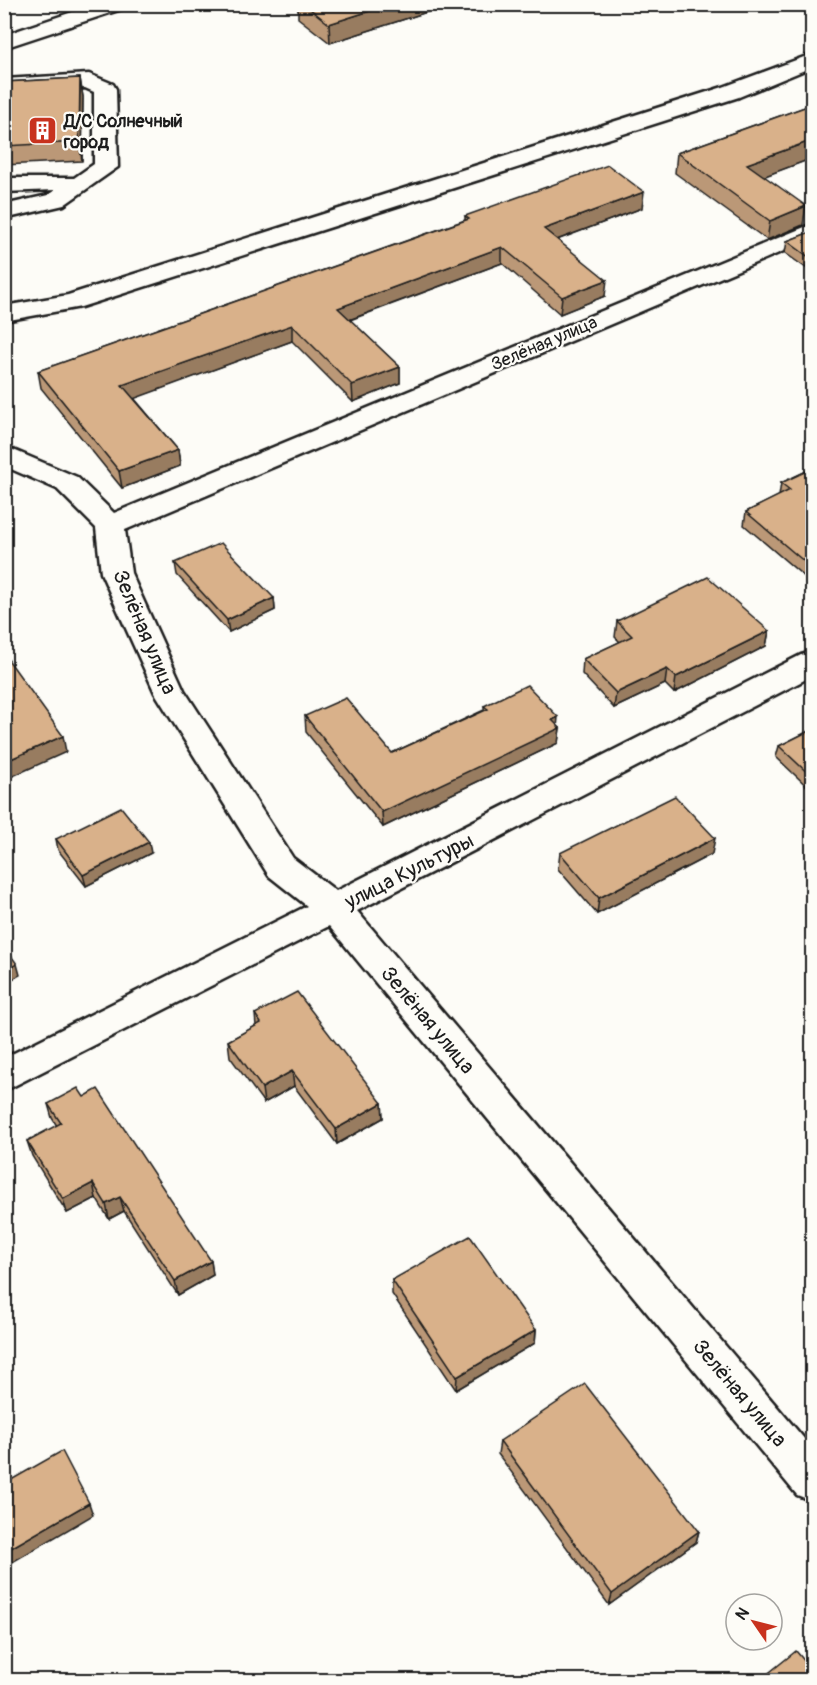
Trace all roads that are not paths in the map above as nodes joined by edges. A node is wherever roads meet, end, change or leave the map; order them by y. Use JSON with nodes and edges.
{"nodes":[{"id":1,"x":118,"y":4,"type":"edge"},
{"id":2,"x":4,"y":42,"type":"edge"},
{"id":3,"x":813,"y":60,"type":"edge"},
{"id":4,"x":4,"y":86,"type":"edge"},
{"id":5,"x":83,"y":182,"type":"junction"},
{"id":6,"x":4,"y":185,"type":"edge"},
{"id":7,"x":4,"y":213,"type":"edge"},
{"id":8,"x":813,"y":231,"type":"edge"},
{"id":9,"x":4,"y":314,"type":"edge"},
{"id":10,"x":4,"y":455,"type":"edge"},
{"id":11,"x":110,"y":525,"type":"junction"},
{"id":12,"x":813,"y":663,"type":"edge"},
{"id":13,"x":335,"y":909,"type":"junction"},
{"id":14,"x":4,"y":1076,"type":"edge"},
{"id":15,"x":813,"y":1480,"type":"edge"}],
"edges":[{"from":1,"to":2,"type":"street"},
{"from":3,"to":9,"type":"street"},
{"from":4,"to":5,"type":"street"},
{"from":5,"to":6,"type":"street"},
{"from":5,"to":7,"type":"street"},
{"from":8,"to":11,"type":"street","name":"Зелёная улица"},
{"from":10,"to":11,"type":"street"},
{"from":11,"to":13,"type":"street","name":"Зелёная улица"},
{"from":12,"to":13,"type":"street","name":"улица Культуры"},
{"from":13,"to":14,"type":"street","name":"улица Культуры"},
{"from":13,"to":15,"type":"street","name":"Зелёная улица"}]}
